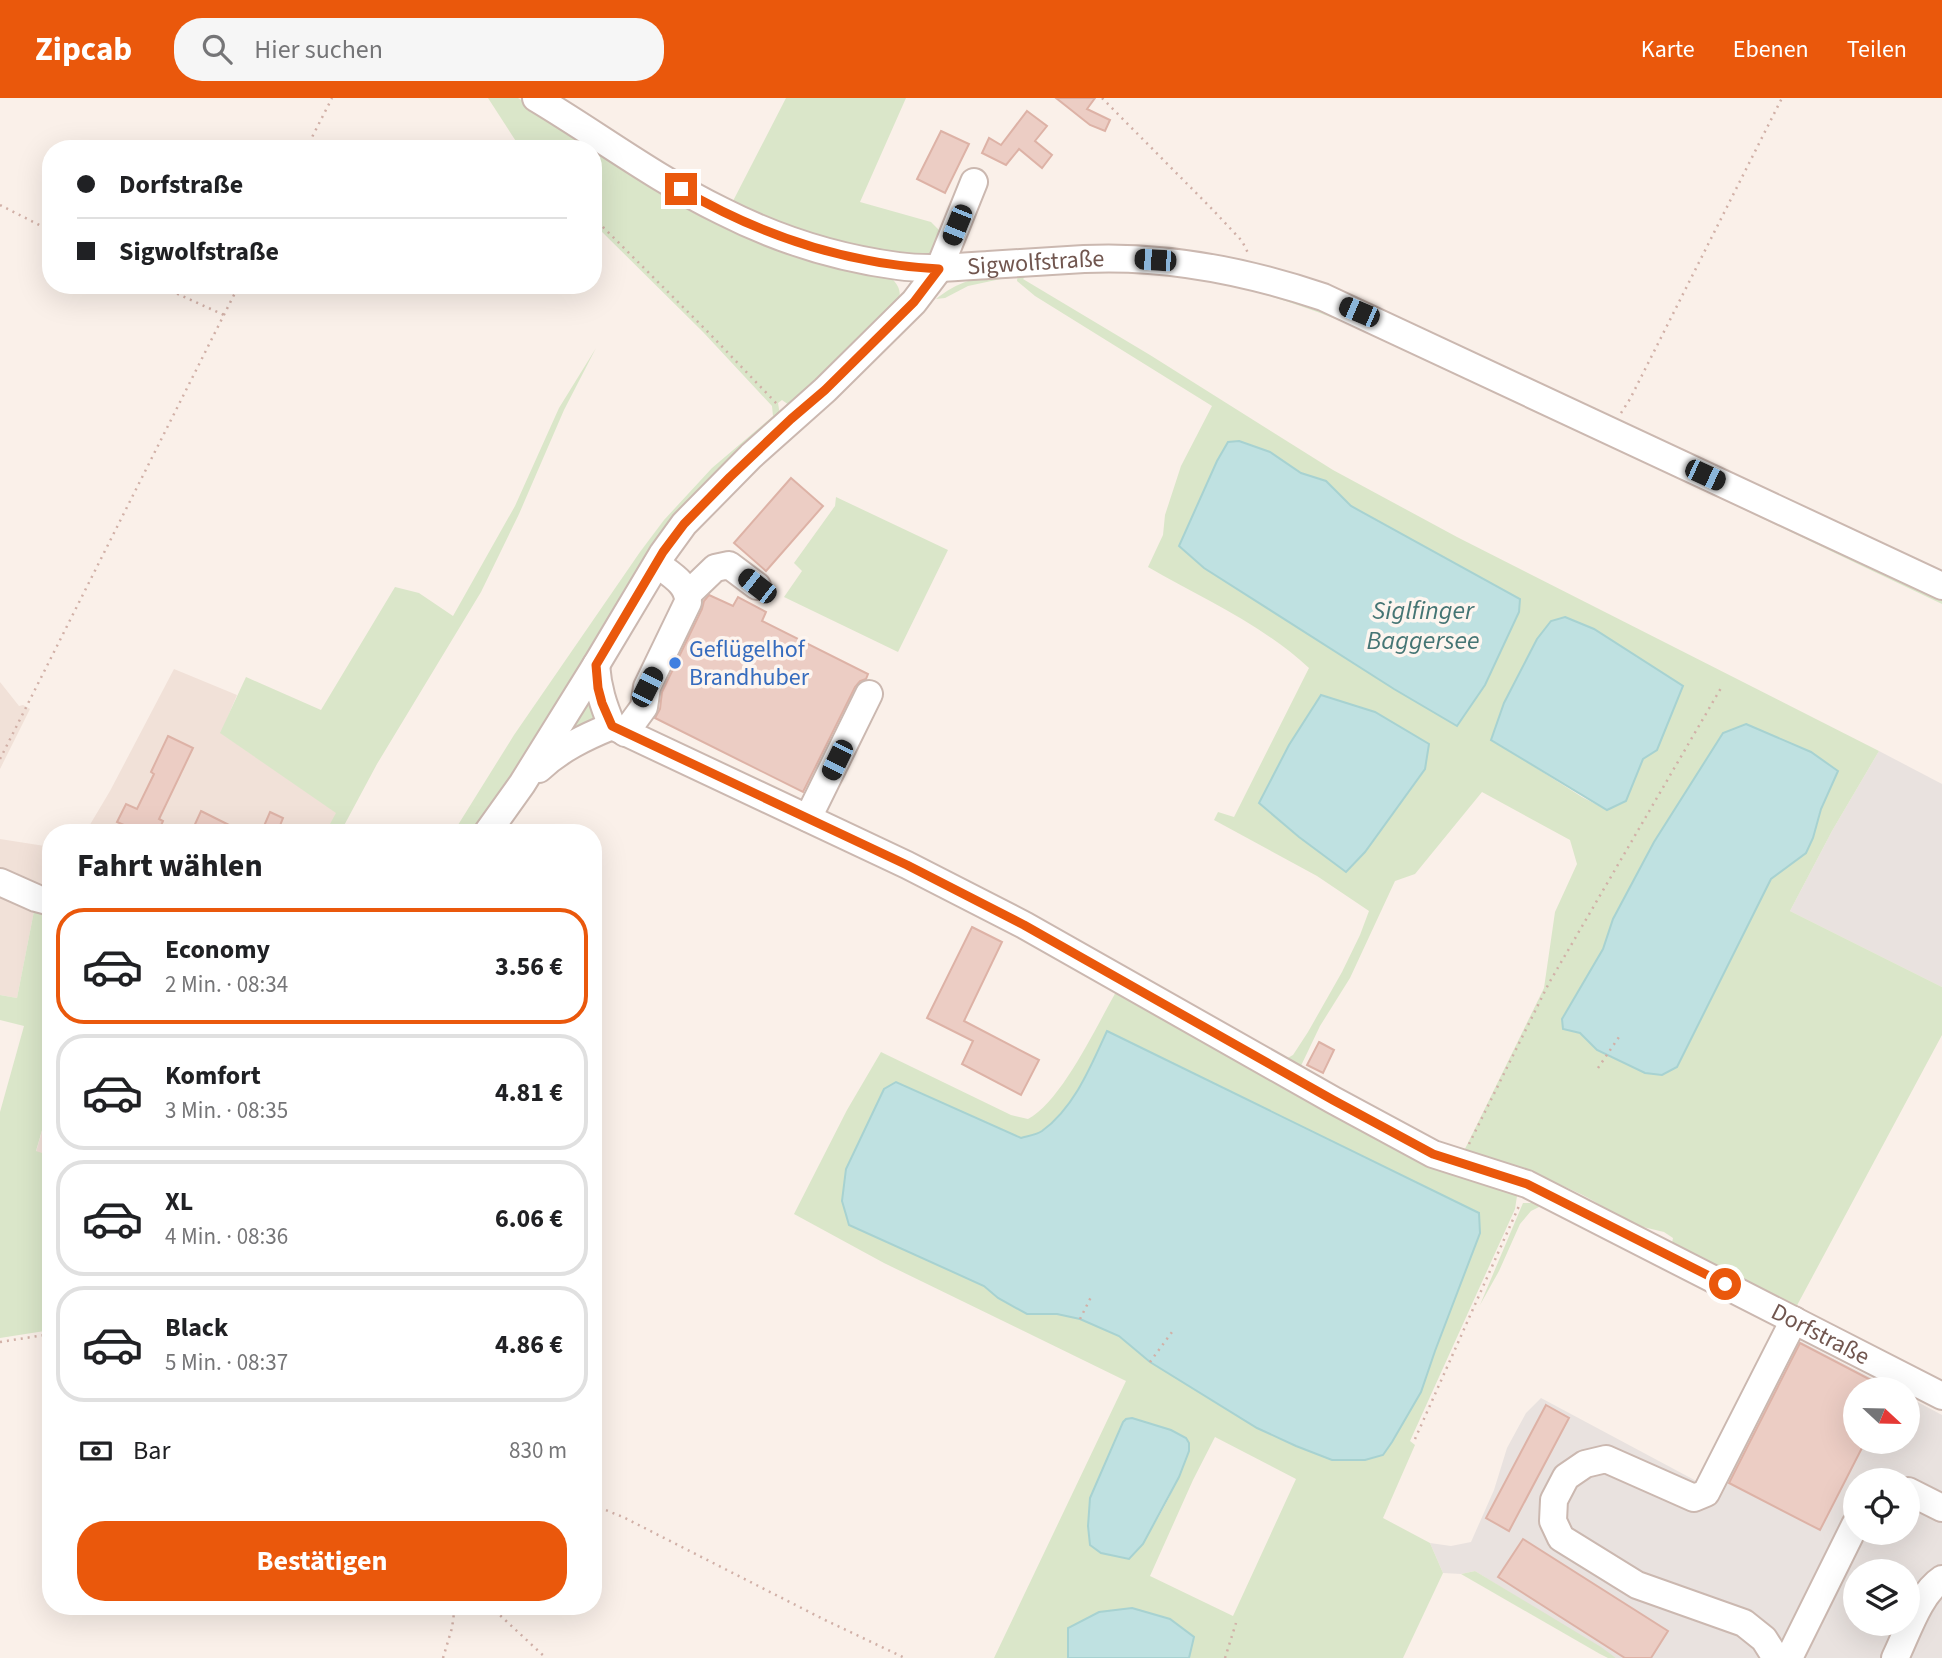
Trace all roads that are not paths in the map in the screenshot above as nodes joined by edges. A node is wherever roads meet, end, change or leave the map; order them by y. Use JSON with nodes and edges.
{"nodes":[{"id":1,"x":536,"y":98,"type":"edge"},
{"id":2,"x":602,"y":140,"type":"edge"},
{"id":3,"x":602,"y":140,"type":"edge"},
{"id":4,"x":974,"y":182,"type":"dead end"},
{"id":5,"x":939,"y":269,"type":"junction"},
{"id":6,"x":657,"y":564,"type":"junction"},
{"id":7,"x":757,"y":586,"type":"dead end"},
{"id":8,"x":1942,"y":586,"type":"edge"},
{"id":9,"x":688,"y":594,"type":"junction"},
{"id":10,"x":596,"y":665,"type":"junction"},
{"id":11,"x":869,"y":694,"type":"dead end"},
{"id":12,"x":618,"y":729,"type":"junction"},
{"id":13,"x":522,"y":784,"type":"junction"},
{"id":14,"x":808,"y":818,"type":"junction"},
{"id":15,"x":493,"y":824,"type":"edge"},
{"id":16,"x":0,"y":882,"type":"edge"},
{"id":17,"x":42,"y":900,"type":"edge"},
{"id":18,"x":1794,"y":1320,"type":"junction"},
{"id":19,"x":1942,"y":1396,"type":"edge"},
{"id":20,"x":1920,"y":1497,"type":"edge"},
{"id":21,"x":1942,"y":1508,"type":"edge"},
{"id":22,"x":1845,"y":1545,"type":"edge"},
{"id":23,"x":1942,"y":1579,"type":"edge"},
{"id":24,"x":1776,"y":1658,"type":"edge"},
{"id":25,"x":1789,"y":1658,"type":"edge"},
{"id":26,"x":1895,"y":1658,"type":"edge"}],
"edges":[{"from":1,"to":2,"type":"street","name":"Sigwolfstraße"},
{"from":3,"to":5,"type":"street","name":"Sigwolfstraße"},
{"from":4,"to":5,"type":"street"},
{"from":5,"to":6,"type":"street"},
{"from":5,"to":8,"type":"street","name":"Sigwolfstraße"},
{"from":6,"to":9,"type":"street"},
{"from":6,"to":10,"type":"street"},
{"from":7,"to":9,"type":"street"},
{"from":9,"to":12,"type":"street"},
{"from":10,"to":12,"type":"street"},
{"from":10,"to":13,"type":"street"},
{"from":11,"to":14,"type":"street"},
{"from":12,"to":13,"type":"street"},
{"from":12,"to":14,"type":"street","name":"Dorfstraße"},
{"from":13,"to":15,"type":"street"},
{"from":14,"to":18,"type":"street","name":"Dorfstraße"},
{"from":16,"to":17,"type":"street"},
{"from":18,"to":19,"type":"street","name":"Dorfstraße"},
{"from":18,"to":24,"type":"street"},
{"from":20,"to":21,"type":"street"},
{"from":22,"to":25,"type":"street"},
{"from":23,"to":26,"type":"street"}]}
